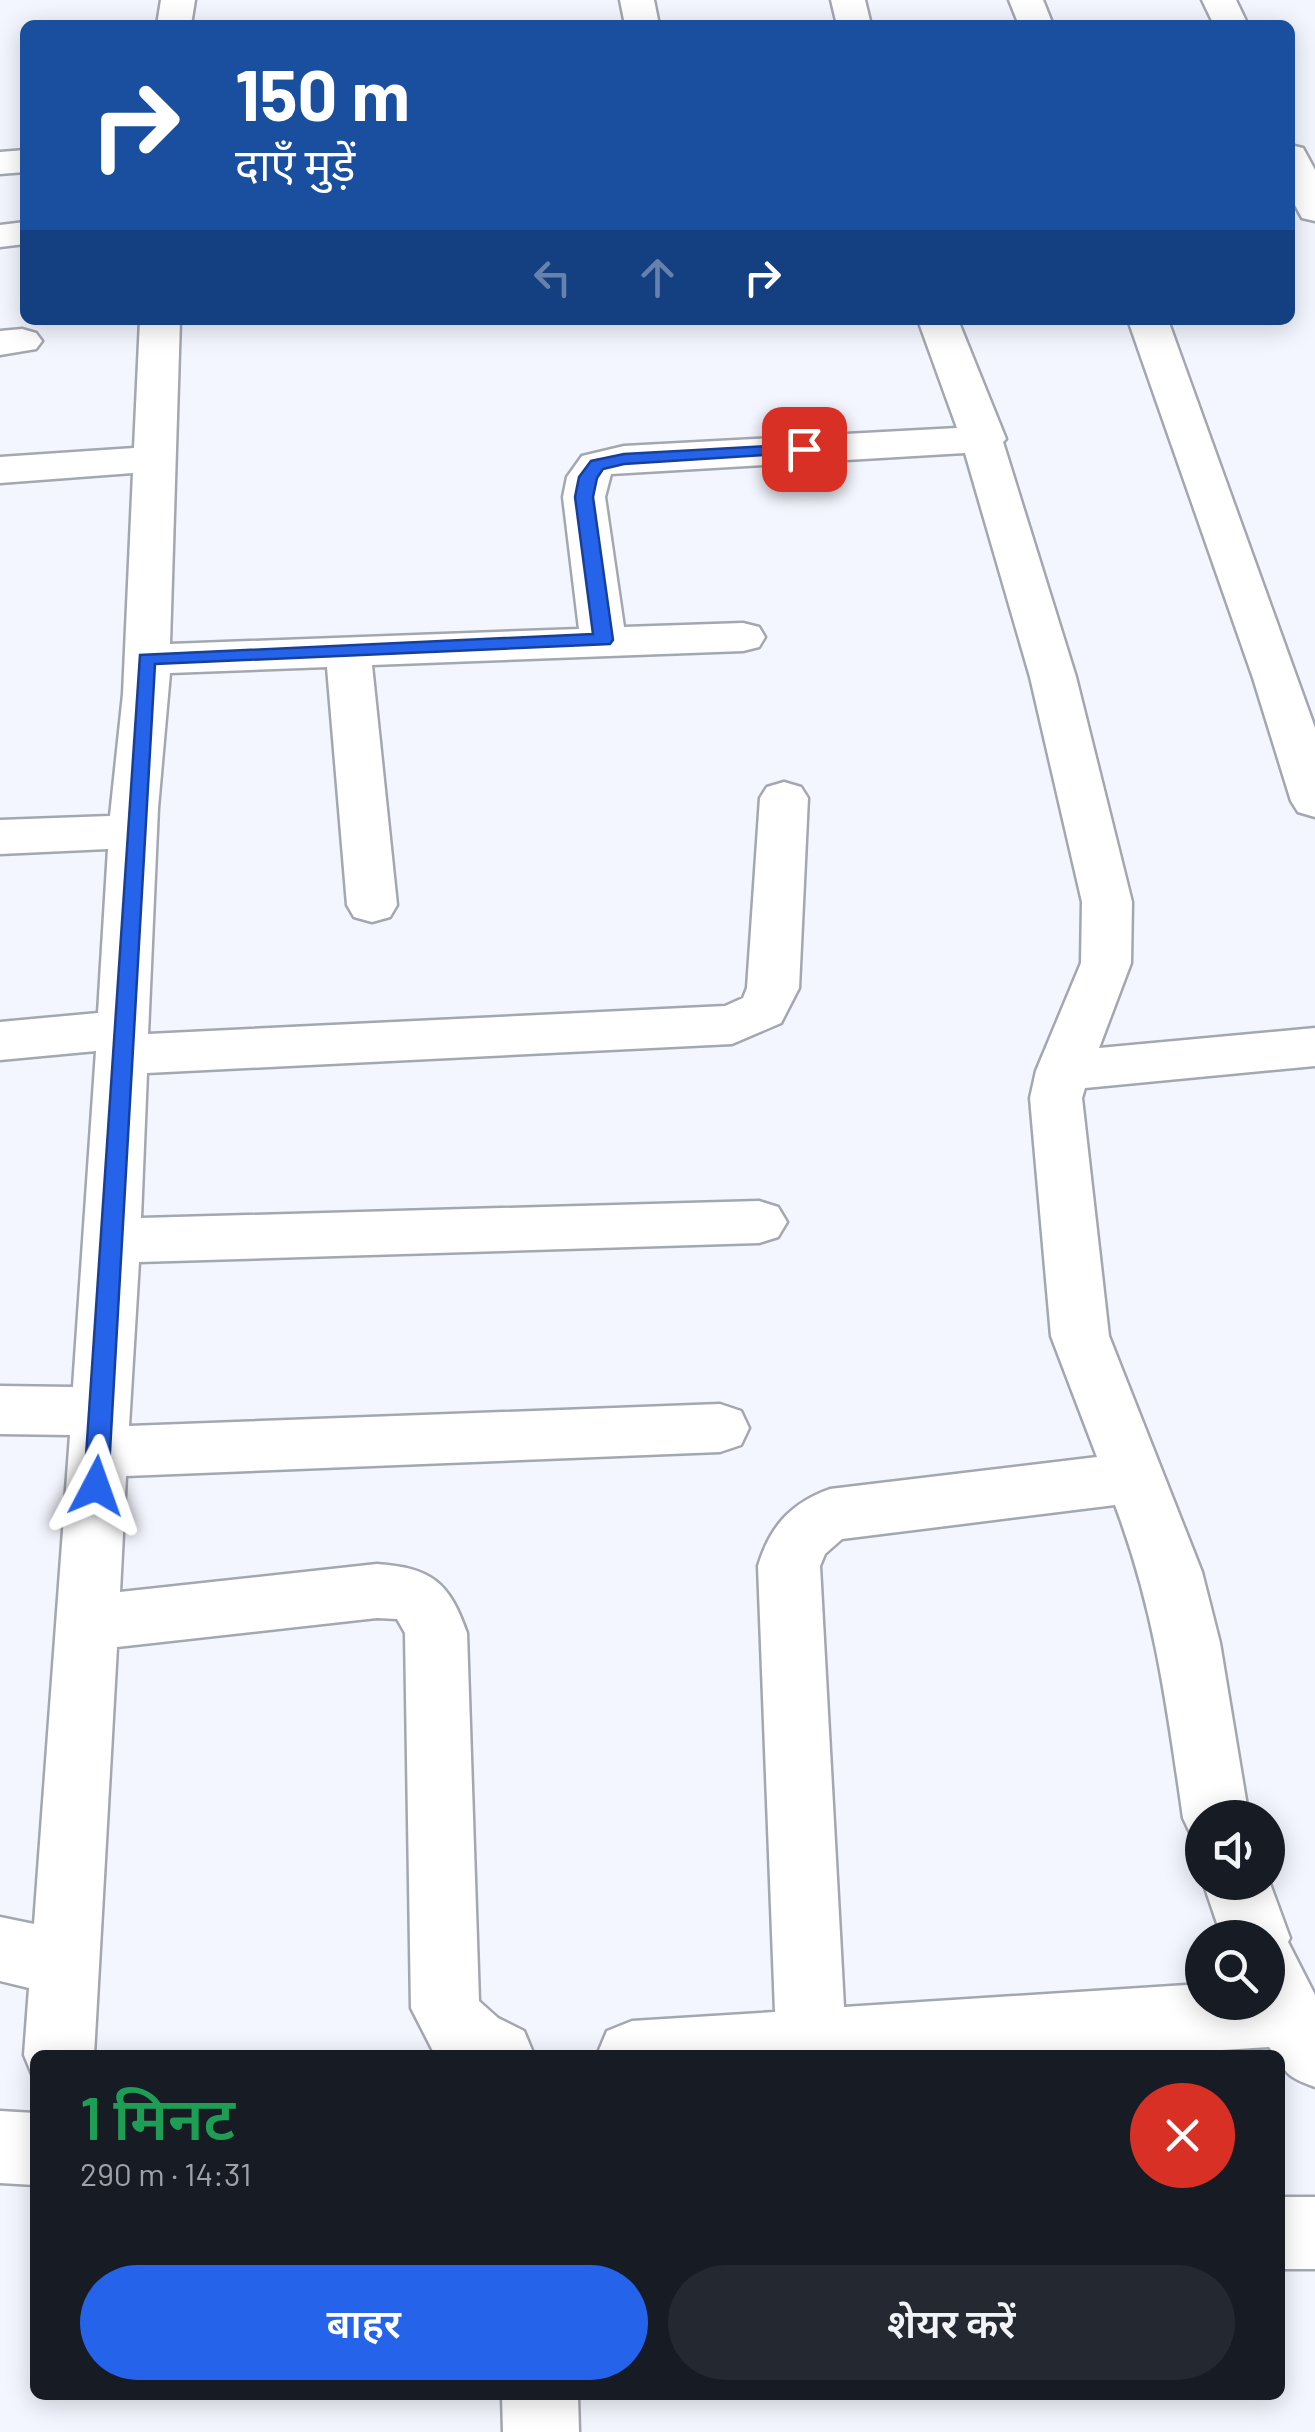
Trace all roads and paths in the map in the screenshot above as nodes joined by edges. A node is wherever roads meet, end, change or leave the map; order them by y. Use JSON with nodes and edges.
{"nodes":[{"id":1,"x":1295,"y":169,"type":"edge"},
{"id":2,"x":1307,"y":200,"type":"edge"},
{"id":3,"x":160,"y":325,"type":"edge"},
{"id":4,"x":940,"y":325,"type":"edge"},
{"id":5,"x":1150,"y":325,"type":"edge"},
{"id":6,"x":985,"y":438,"type":"junction"},
{"id":7,"x":153,"y":459,"type":"junction"},
{"id":8,"x":0,"y":470,"type":"edge"},
{"id":9,"x":743,"y":636,"type":"dead end"},
{"id":10,"x":604,"y":640,"type":"junction"},
{"id":11,"x":348,"y":650,"type":"junction"},
{"id":12,"x":146,"y":659,"type":"junction"},
{"id":13,"x":784,"y":798,"type":"dead end"},
{"id":14,"x":1315,"y":800,"type":"edge"},
{"id":15,"x":134,"y":831,"type":"junction"},
{"id":16,"x":0,"y":836,"type":"edge"},
{"id":17,"x":372,"y":905,"type":"dead end"},
{"id":18,"x":0,"y":1041,"type":"edge"},
{"id":19,"x":123,"y":1042,"type":"junction"},
{"id":20,"x":1315,"y":1046,"type":"edge"},
{"id":21,"x":1062,"y":1071,"type":"junction"},
{"id":22,"x":758,"y":1222,"type":"dead end"},
{"id":23,"x":112,"y":1240,"type":"junction"},
{"id":24,"x":0,"y":1410,"type":"edge"},
{"id":25,"x":720,"y":1428,"type":"dead end"},
{"id":26,"x":100,"y":1432,"type":"junction"},
{"id":27,"x":1136,"y":1478,"type":"junction"},
{"id":28,"x":87,"y":1623,"type":"junction"},
{"id":29,"x":1213,"y":1800,"type":"edge"},
{"id":30,"x":0,"y":1950,"type":"edge"},
{"id":31,"x":64,"y":1964,"type":"junction"},
{"id":32,"x":1290,"y":2011,"type":"edge"},
{"id":33,"x":811,"y":2043,"type":"junction"},
{"id":34,"x":59,"y":2050,"type":"edge"},
{"id":35,"x":486,"y":2050,"type":"edge"},
{"id":36,"x":707,"y":2050,"type":"edge"},
{"id":37,"x":0,"y":2146,"type":"edge"},
{"id":38,"x":30,"y":2148,"type":"edge"},
{"id":39,"x":1285,"y":2233,"type":"edge"},
{"id":40,"x":1315,"y":2233,"type":"edge"},
{"id":41,"x":540,"y":2400,"type":"edge"},
{"id":42,"x":541,"y":2432,"type":"edge"}],
"edges":[{"from":1,"to":2,"type":"street"},
{"from":3,"to":7,"type":"street"},
{"from":4,"to":6,"type":"street"},
{"from":5,"to":14,"type":"street"},
{"from":6,"to":10,"type":"street"},
{"from":6,"to":21,"type":"street"},
{"from":7,"to":8,"type":"street"},
{"from":7,"to":12,"type":"street"},
{"from":9,"to":10,"type":"street"},
{"from":10,"to":11,"type":"street"},
{"from":11,"to":12,"type":"street"},
{"from":11,"to":17,"type":"street"},
{"from":12,"to":15,"type":"street"},
{"from":13,"to":19,"type":"street"},
{"from":15,"to":16,"type":"street"},
{"from":15,"to":19,"type":"street"},
{"from":18,"to":19,"type":"street"},
{"from":19,"to":23,"type":"street"},
{"from":20,"to":21,"type":"street"},
{"from":21,"to":27,"type":"street"},
{"from":22,"to":23,"type":"street"},
{"from":23,"to":26,"type":"street"},
{"from":24,"to":26,"type":"street"},
{"from":25,"to":26,"type":"street"},
{"from":26,"to":28,"type":"street"},
{"from":27,"to":29,"type":"street"},
{"from":27,"to":33,"type":"street"},
{"from":28,"to":31,"type":"street"},
{"from":28,"to":35,"type":"street"},
{"from":30,"to":31,"type":"street"},
{"from":31,"to":34,"type":"street"},
{"from":32,"to":33,"type":"street"},
{"from":33,"to":36,"type":"street"},
{"from":37,"to":38,"type":"street"},
{"from":39,"to":40,"type":"street"},
{"from":41,"to":42,"type":"street"}]}
